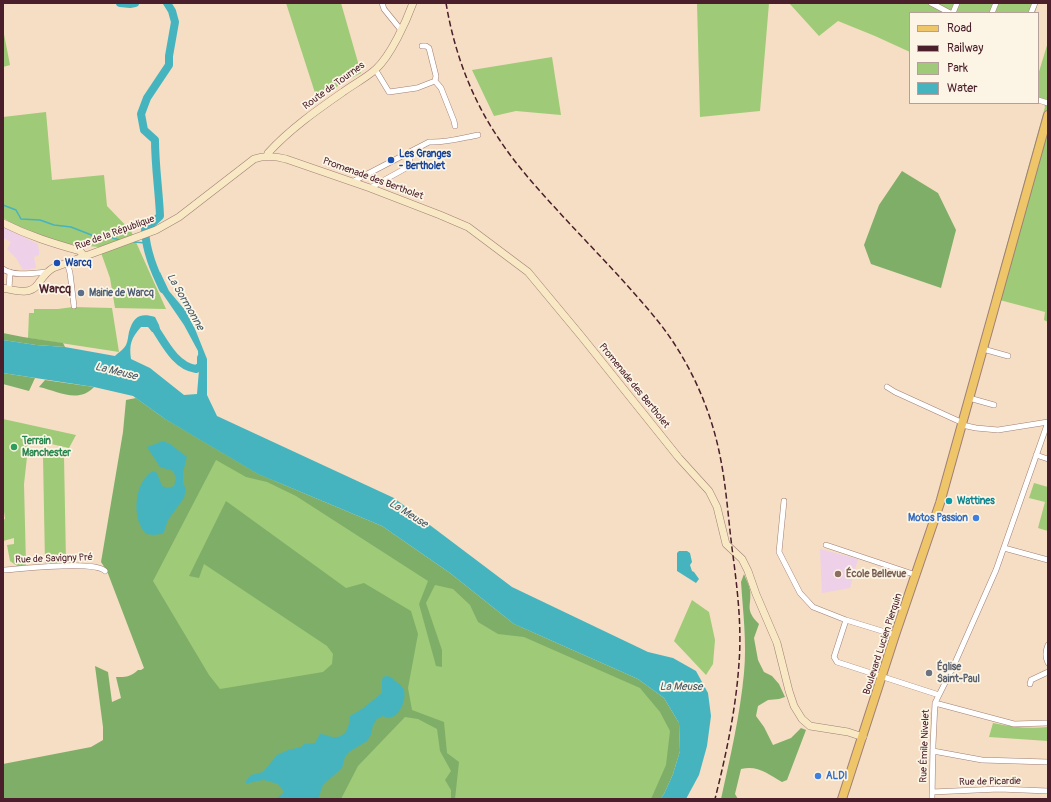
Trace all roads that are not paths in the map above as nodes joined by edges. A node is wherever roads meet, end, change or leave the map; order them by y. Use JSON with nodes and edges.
{"nodes":[{"id":1,"x":382,"y":3,"type":"edge"},
{"id":2,"x":413,"y":3,"type":"edge"},
{"id":3,"x":931,"y":3,"type":"edge"},
{"id":4,"x":957,"y":3,"type":"edge"},
{"id":5,"x":950,"y":12,"type":"edge"},
{"id":6,"x":952,"y":12,"type":"edge"},
{"id":7,"x":401,"y":30,"type":"junction"},
{"id":8,"x":422,"y":46,"type":"dead end"},
{"id":9,"x":375,"y":69,"type":"junction"},
{"id":10,"x":435,"y":81,"type":"junction"},
{"id":11,"x":1048,"y":115,"type":"edge"},
{"id":12,"x":455,"y":126,"type":"dead end"},
{"id":13,"x":478,"y":135,"type":"dead end"},
{"id":14,"x":408,"y":153,"type":"junction"},
{"id":15,"x":267,"y":156,"type":"junction"},
{"id":16,"x":352,"y":182,"type":"junction"},
{"id":17,"x":370,"y":188,"type":"junction"},
{"id":18,"x":3,"y":223,"type":"edge"},
{"id":19,"x":84,"y":256,"type":"junction"},
{"id":20,"x":67,"y":262,"type":"junction"},
{"id":21,"x":3,"y":269,"type":"edge"},
{"id":22,"x":10,"y":272,"type":"junction"},
{"id":23,"x":47,"y":272,"type":"junction"},
{"id":24,"x":6,"y":288,"type":"edge"},
{"id":25,"x":74,"y":306,"type":"dead end"},
{"id":26,"x":983,"y":349,"type":"junction"},
{"id":27,"x":1008,"y":356,"type":"dead end"},
{"id":28,"x":887,"y":386,"type":"dead end"},
{"id":29,"x":969,"y":398,"type":"junction"},
{"id":30,"x":994,"y":405,"type":"dead end"},
{"id":31,"x":1048,"y":422,"type":"edge"},
{"id":32,"x":962,"y":424,"type":"junction"},
{"id":33,"x":1036,"y":455,"type":"junction"},
{"id":34,"x":1048,"y":459,"type":"edge"},
{"id":35,"x":784,"y":501,"type":"dead end"},
{"id":36,"x":826,"y":545,"type":"dead end"},
{"id":37,"x":1004,"y":548,"type":"junction"},
{"id":38,"x":1048,"y":560,"type":"edge"},
{"id":39,"x":3,"y":570,"type":"edge"},
{"id":40,"x":105,"y":571,"type":"dead end"},
{"id":41,"x":916,"y":575,"type":"junction"},
{"id":42,"x":846,"y":620,"type":"junction"},
{"id":43,"x":895,"y":635,"type":"junction"},
{"id":44,"x":1048,"y":645,"type":"edge"},
{"id":45,"x":1048,"y":663,"type":"edge"},
{"id":46,"x":1048,"y":672,"type":"edge"},
{"id":47,"x":882,"y":676,"type":"junction"},
{"id":48,"x":1030,"y":684,"type":"dead end"},
{"id":49,"x":939,"y":695,"type":"junction"},
{"id":50,"x":935,"y":703,"type":"junction"},
{"id":51,"x":1048,"y":723,"type":"edge"},
{"id":52,"x":863,"y":737,"type":"junction"},
{"id":53,"x":933,"y":751,"type":"junction"},
{"id":54,"x":1048,"y":762,"type":"edge"},
{"id":55,"x":1048,"y":791,"type":"edge"},
{"id":56,"x":932,"y":792,"type":"junction"},
{"id":57,"x":842,"y":799,"type":"edge"},
{"id":58,"x":932,"y":799,"type":"edge"}],
"edges":[{"from":1,"to":7,"type":"street"},
{"from":2,"to":7,"type":"street","name":"Route de Tournes"},
{"from":3,"to":5,"type":"street"},
{"from":4,"to":6,"type":"street"},
{"from":7,"to":9,"type":"street","name":"Route de Tournes"},
{"from":8,"to":10,"type":"street"},
{"from":9,"to":10,"type":"street"},
{"from":9,"to":15,"type":"street","name":"Route de Tournes"},
{"from":10,"to":12,"type":"street"},
{"from":11,"to":26,"type":"main road","name":"Boulevard Lucien Pierquin"},
{"from":13,"to":14,"type":"street"},
{"from":14,"to":16,"type":"street"},
{"from":14,"to":17,"type":"street"},
{"from":15,"to":16,"type":"street","name":"Promenade des Bertholet"},
{"from":15,"to":19,"type":"street","name":"Rue de la République"},
{"from":16,"to":17,"type":"street","name":"Promenade des Bertholet"},
{"from":17,"to":52,"type":"street","name":"Promenade des Bertholet"},
{"from":18,"to":19,"type":"street"},
{"from":19,"to":20,"type":"street","name":"Rue de la République"},
{"from":20,"to":23,"type":"street","name":"Rue de la République"},
{"from":20,"to":25,"type":"street"},
{"from":21,"to":22,"type":"street"},
{"from":22,"to":23,"type":"street"},
{"from":22,"to":24,"type":"street"},
{"from":23,"to":24,"type":"street"},
{"from":26,"to":27,"type":"street"},
{"from":26,"to":29,"type":"main road","name":"Boulevard Lucien Pierquin"},
{"from":28,"to":32,"type":"street"},
{"from":29,"to":30,"type":"street"},
{"from":29,"to":32,"type":"main road","name":"Boulevard Lucien Pierquin"},
{"from":31,"to":32,"type":"street"},
{"from":31,"to":33,"type":"street","name":"Rue Émile Nivelet"},
{"from":32,"to":41,"type":"main road","name":"Boulevard Lucien Pierquin"},
{"from":33,"to":34,"type":"street"},
{"from":33,"to":37,"type":"street","name":"Rue Émile Nivelet"},
{"from":35,"to":42,"type":"street"},
{"from":36,"to":41,"type":"street"},
{"from":37,"to":38,"type":"street"},
{"from":37,"to":49,"type":"street","name":"Rue Émile Nivelet"},
{"from":39,"to":40,"type":"street","name":"Rue de Savigny Pré"},
{"from":41,"to":43,"type":"main road","name":"Boulevard Lucien Pierquin"},
{"from":42,"to":43,"type":"street"},
{"from":42,"to":47,"type":"street"},
{"from":43,"to":47,"type":"main road","name":"Boulevard Lucien Pierquin"},
{"from":44,"to":45,"type":"street"},
{"from":46,"to":48,"type":"street"},
{"from":47,"to":49,"type":"street"},
{"from":47,"to":52,"type":"main road","name":"Boulevard Lucien Pierquin"},
{"from":49,"to":50,"type":"street","name":"Rue Émile Nivelet"},
{"from":50,"to":51,"type":"street"},
{"from":50,"to":53,"type":"street","name":"Rue Émile Nivelet"},
{"from":52,"to":57,"type":"main road","name":"Boulevard Lucien Pierquin"},
{"from":53,"to":54,"type":"street"},
{"from":53,"to":56,"type":"street","name":"Rue Émile Nivelet"},
{"from":55,"to":56,"type":"street","name":"Rue de Picardie"},
{"from":56,"to":58,"type":"street","name":"Rue Émile Nivelet"}]}
